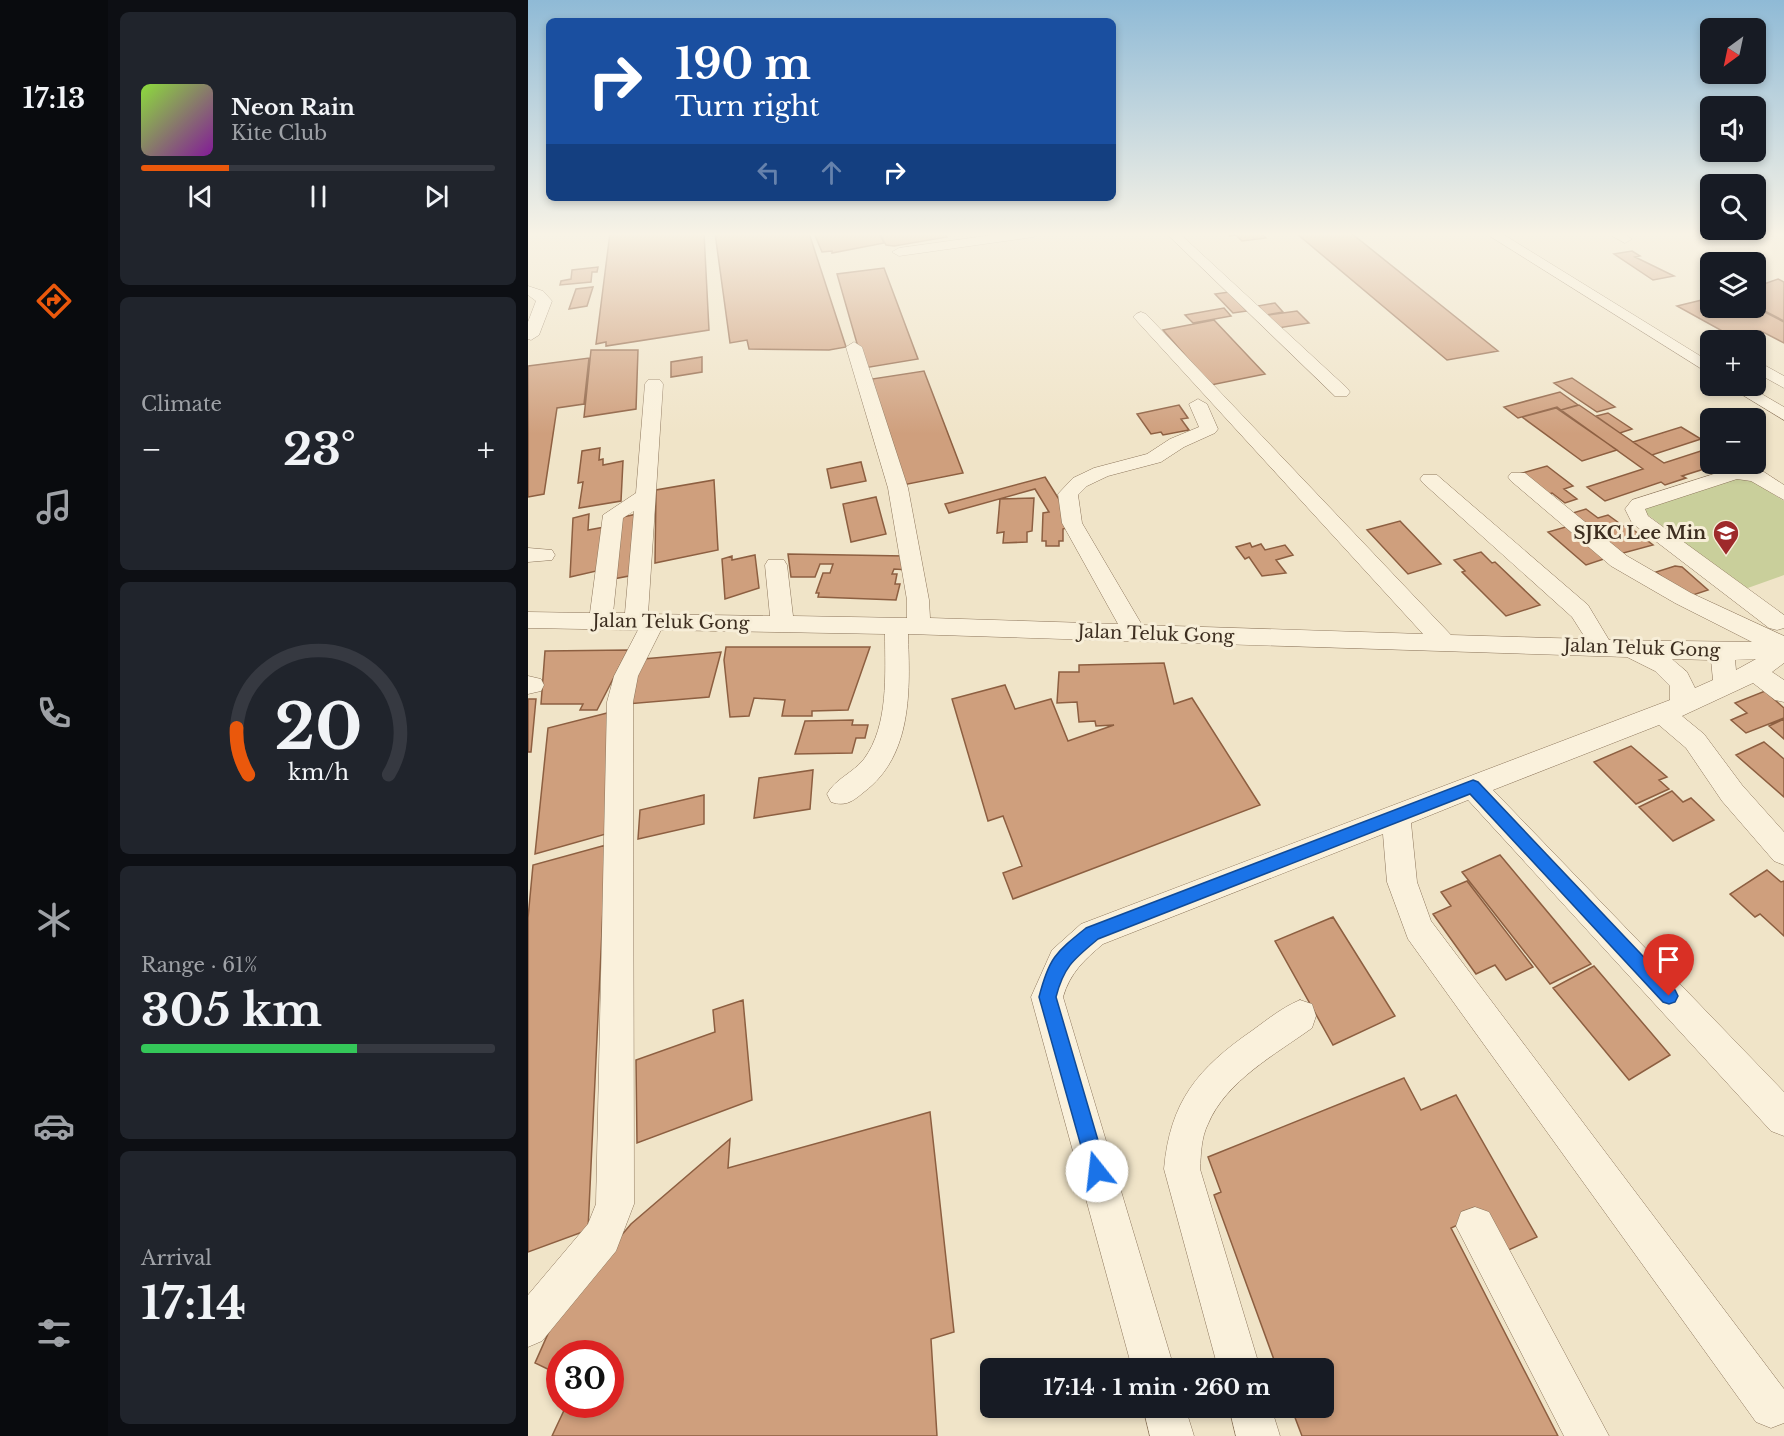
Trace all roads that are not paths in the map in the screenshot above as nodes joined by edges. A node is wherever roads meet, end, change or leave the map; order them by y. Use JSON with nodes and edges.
{"nodes":[{"id":1,"x":543,"y":300,"type":"edge"},
{"id":2,"x":1243,"y":300,"type":"edge"},
{"id":3,"x":1599,"y":300,"type":"edge"},
{"id":4,"x":1141,"y":317,"type":"dead end"},
{"id":5,"x":531,"y":335,"type":"dead end"},
{"id":6,"x":854,"y":347,"type":"dead end"},
{"id":7,"x":1700,"y":363,"type":"edge"},
{"id":8,"x":1766,"y":372,"type":"edge"},
{"id":9,"x":1784,"y":383,"type":"edge"},
{"id":10,"x":654,"y":384,"type":"dead end"},
{"id":11,"x":1341,"y":392,"type":"dead end"},
{"id":12,"x":1754,"y":396,"type":"edge"},
{"id":13,"x":1198,"y":404,"type":"dead end"},
{"id":14,"x":1784,"y":414,"type":"edge"},
{"id":15,"x":1518,"y":477,"type":"dead end"},
{"id":16,"x":1430,"y":479,"type":"dead end"},
{"id":17,"x":1784,"y":494,"type":"edge"},
{"id":18,"x":645,"y":495,"type":"junction"},
{"id":19,"x":776,"y":565,"type":"dead end"},
{"id":20,"x":528,"y":620,"type":"edge"},
{"id":21,"x":601,"y":621,"type":"junction"},
{"id":22,"x":645,"y":622,"type":"junction"},
{"id":23,"x":782,"y":624,"type":"junction"},
{"id":24,"x":907,"y":626,"type":"junction"},
{"id":25,"x":1135,"y":633,"type":"junction"},
{"id":26,"x":1782,"y":635,"type":"edge"},
{"id":27,"x":1445,"y":642,"type":"junction"},
{"id":28,"x":1613,"y":647,"type":"junction"},
{"id":29,"x":1722,"y":652,"type":"junction"},
{"id":30,"x":1755,"y":672,"type":"junction"},
{"id":31,"x":1726,"y":684,"type":"junction"},
{"id":32,"x":1784,"y":693,"type":"edge"},
{"id":33,"x":1672,"y":710,"type":"junction"},
{"id":34,"x":1473,"y":786,"type":"junction"},
{"id":35,"x":841,"y":794,"type":"dead end"},
{"id":36,"x":1396,"y":816,"type":"junction"},
{"id":37,"x":1784,"y":852,"type":"edge"},
{"id":38,"x":1300,"y":1016,"type":"dead end"},
{"id":39,"x":1784,"y":1118,"type":"edge"},
{"id":40,"x":1475,"y":1227,"type":"dead end"},
{"id":41,"x":528,"y":1327,"type":"edge"},
{"id":42,"x":1150,"y":1358,"type":"edge"},
{"id":43,"x":1236,"y":1358,"type":"edge"},
{"id":44,"x":1771,"y":1407,"type":"dead end"},
{"id":45,"x":1167,"y":1418,"type":"edge"},
{"id":46,"x":1253,"y":1418,"type":"edge"},
{"id":47,"x":1172,"y":1436,"type":"edge"},
{"id":48,"x":1258,"y":1436,"type":"edge"},
{"id":49,"x":1587,"y":1436,"type":"edge"}],
"edges":[{"from":1,"to":5,"type":"street"},
{"from":2,"to":11,"type":"street"},
{"from":3,"to":7,"type":"street"},
{"from":4,"to":27,"type":"street"},
{"from":6,"to":24,"type":"street"},
{"from":8,"to":9,"type":"street"},
{"from":10,"to":18,"type":"street"},
{"from":12,"to":14,"type":"street"},
{"from":13,"to":25,"type":"street"},
{"from":15,"to":26,"type":"street"},
{"from":16,"to":28,"type":"street"},
{"from":17,"to":26,"type":"street"},
{"from":18,"to":21,"type":"street"},
{"from":18,"to":22,"type":"street"},
{"from":19,"to":23,"type":"street"},
{"from":20,"to":21,"type":"street","name":"Jalan Teluk Gong"},
{"from":21,"to":22,"type":"street","name":"Jalan Teluk Gong"},
{"from":22,"to":23,"type":"street","name":"Jalan Teluk Gong"},
{"from":22,"to":41,"type":"street"},
{"from":23,"to":24,"type":"street","name":"Jalan Teluk Gong"},
{"from":24,"to":25,"type":"street","name":"Jalan Teluk Gong"},
{"from":24,"to":35,"type":"street"},
{"from":25,"to":27,"type":"street","name":"Jalan Teluk Gong"},
{"from":26,"to":29,"type":"street","name":"Jalan Teluk Gong"},
{"from":26,"to":30,"type":"street"},
{"from":27,"to":28,"type":"street","name":"Jalan Teluk Gong"},
{"from":28,"to":29,"type":"street","name":"Jalan Teluk Gong"},
{"from":28,"to":33,"type":"street"},
{"from":29,"to":31,"type":"street"},
{"from":30,"to":31,"type":"street"},
{"from":30,"to":32,"type":"street"},
{"from":31,"to":33,"type":"street"},
{"from":33,"to":34,"type":"street"},
{"from":33,"to":37,"type":"street"},
{"from":34,"to":36,"type":"street"},
{"from":34,"to":39,"type":"street"},
{"from":36,"to":42,"type":"street"},
{"from":36,"to":44,"type":"street"},
{"from":38,"to":43,"type":"street"},
{"from":40,"to":49,"type":"street"},
{"from":45,"to":47,"type":"street"},
{"from":46,"to":48,"type":"street"}]}
